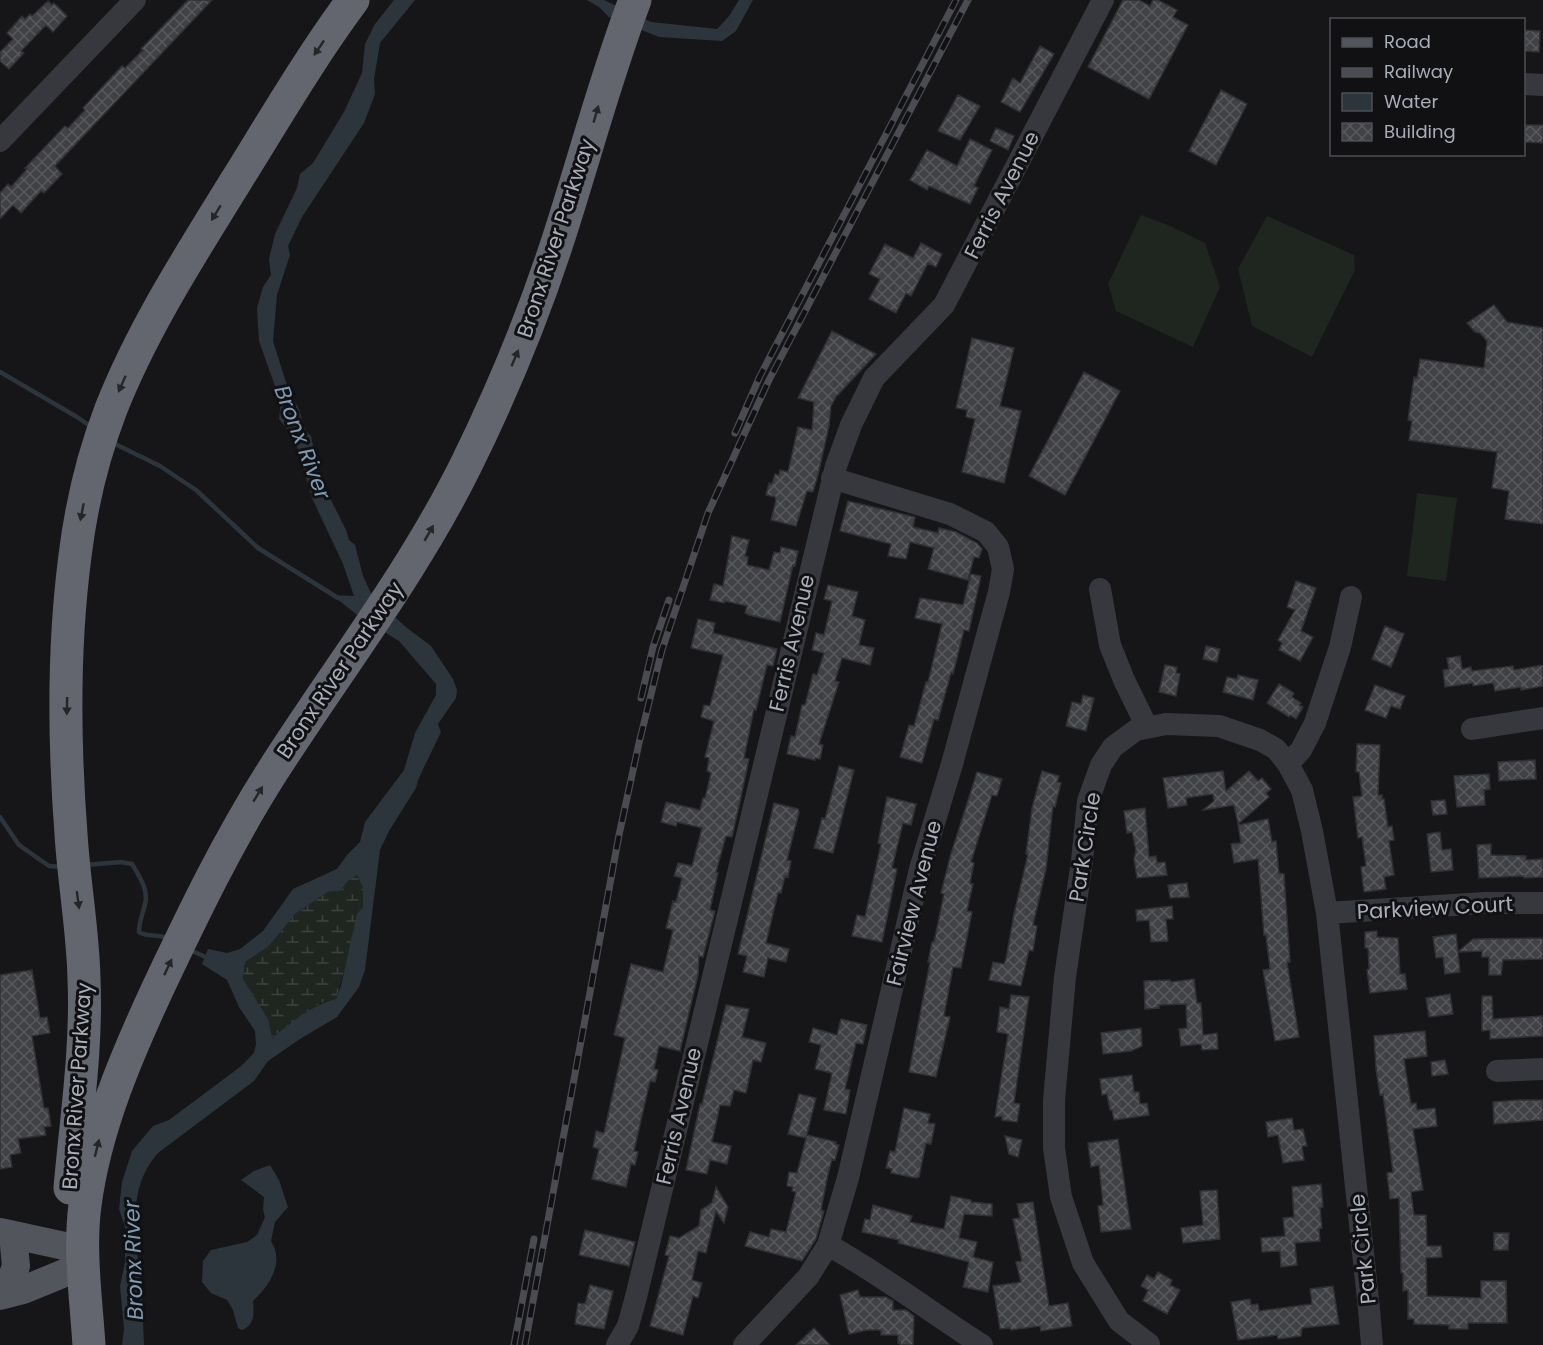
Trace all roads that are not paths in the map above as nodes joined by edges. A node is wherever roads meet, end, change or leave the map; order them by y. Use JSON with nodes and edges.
{"nodes":[{"id":1,"x":135,"y":0,"type":"edge"},
{"id":2,"x":353,"y":0,"type":"edge"},
{"id":3,"x":635,"y":0,"type":"edge"},
{"id":4,"x":1103,"y":0,"type":"edge"},
{"id":5,"x":1525,"y":84,"type":"edge"},
{"id":6,"x":1543,"y":85,"type":"edge"},
{"id":7,"x":0,"y":141,"type":"edge"},
{"id":8,"x":832,"y":478,"type":"junction"},
{"id":9,"x":1100,"y":589,"type":"dead end"},
{"id":10,"x":1352,"y":597,"type":"dead end"},
{"id":11,"x":1543,"y":718,"type":"edge"},
{"id":12,"x":1148,"y":727,"type":"junction"},
{"id":13,"x":1472,"y":729,"type":"dead end"},
{"id":14,"x":1288,"y":764,"type":"junction"},
{"id":15,"x":1543,"y":903,"type":"edge"},
{"id":16,"x":1327,"y":914,"type":"junction"},
{"id":17,"x":1543,"y":1069,"type":"edge"},
{"id":18,"x":1497,"y":1071,"type":"dead end"},
{"id":19,"x":6,"y":1234,"type":"edge"},
{"id":20,"x":828,"y":1245,"type":"junction"},
{"id":21,"x":76,"y":1258,"type":"junction"},
{"id":22,"x":7,"y":1296,"type":"edge"},
{"id":23,"x":971,"y":1342,"type":"edge"},
{"id":24,"x":73,"y":1345,"type":"edge"},
{"id":25,"x":89,"y":1345,"type":"edge"},
{"id":26,"x":617,"y":1345,"type":"edge"},
{"id":27,"x":744,"y":1345,"type":"edge"},
{"id":28,"x":1148,"y":1345,"type":"edge"},
{"id":29,"x":1372,"y":1345,"type":"edge"}],
"edges":[{"from":1,"to":7,"type":"street"},
{"from":2,"to":21,"type":"highway","name":"Bronx River Parkway","one_way":true},
{"from":21,"to":3,"type":"highway","name":"Bronx River Parkway","one_way":true},
{"from":4,"to":8,"type":"street","name":"Ferris Avenue"},
{"from":5,"to":6,"type":"street"},
{"from":8,"to":20,"type":"street","name":"Fairview Avenue"},
{"from":8,"to":26,"type":"street","name":"Ferris Avenue"},
{"from":9,"to":12,"type":"street"},
{"from":10,"to":14,"type":"street"},
{"from":11,"to":13,"type":"street"},
{"from":12,"to":14,"type":"street","name":"Park Circle"},
{"from":12,"to":28,"type":"street","name":"Park Circle"},
{"from":14,"to":16,"type":"street","name":"Park Circle"},
{"from":15,"to":16,"type":"street","name":"Parkview Court"},
{"from":16,"to":29,"type":"street","name":"Park Circle"},
{"from":17,"to":18,"type":"street"},
{"from":19,"to":21,"type":"main road"},
{"from":19,"to":22,"type":"main road"},
{"from":20,"to":23,"type":"street"},
{"from":20,"to":27,"type":"street","name":"Fairview Avenue"},
{"from":21,"to":22,"type":"main road"},
{"from":21,"to":24,"type":"highway","name":"Bronx River Parkway"},
{"from":21,"to":25,"type":"highway","name":"Bronx River Parkway"}]}
